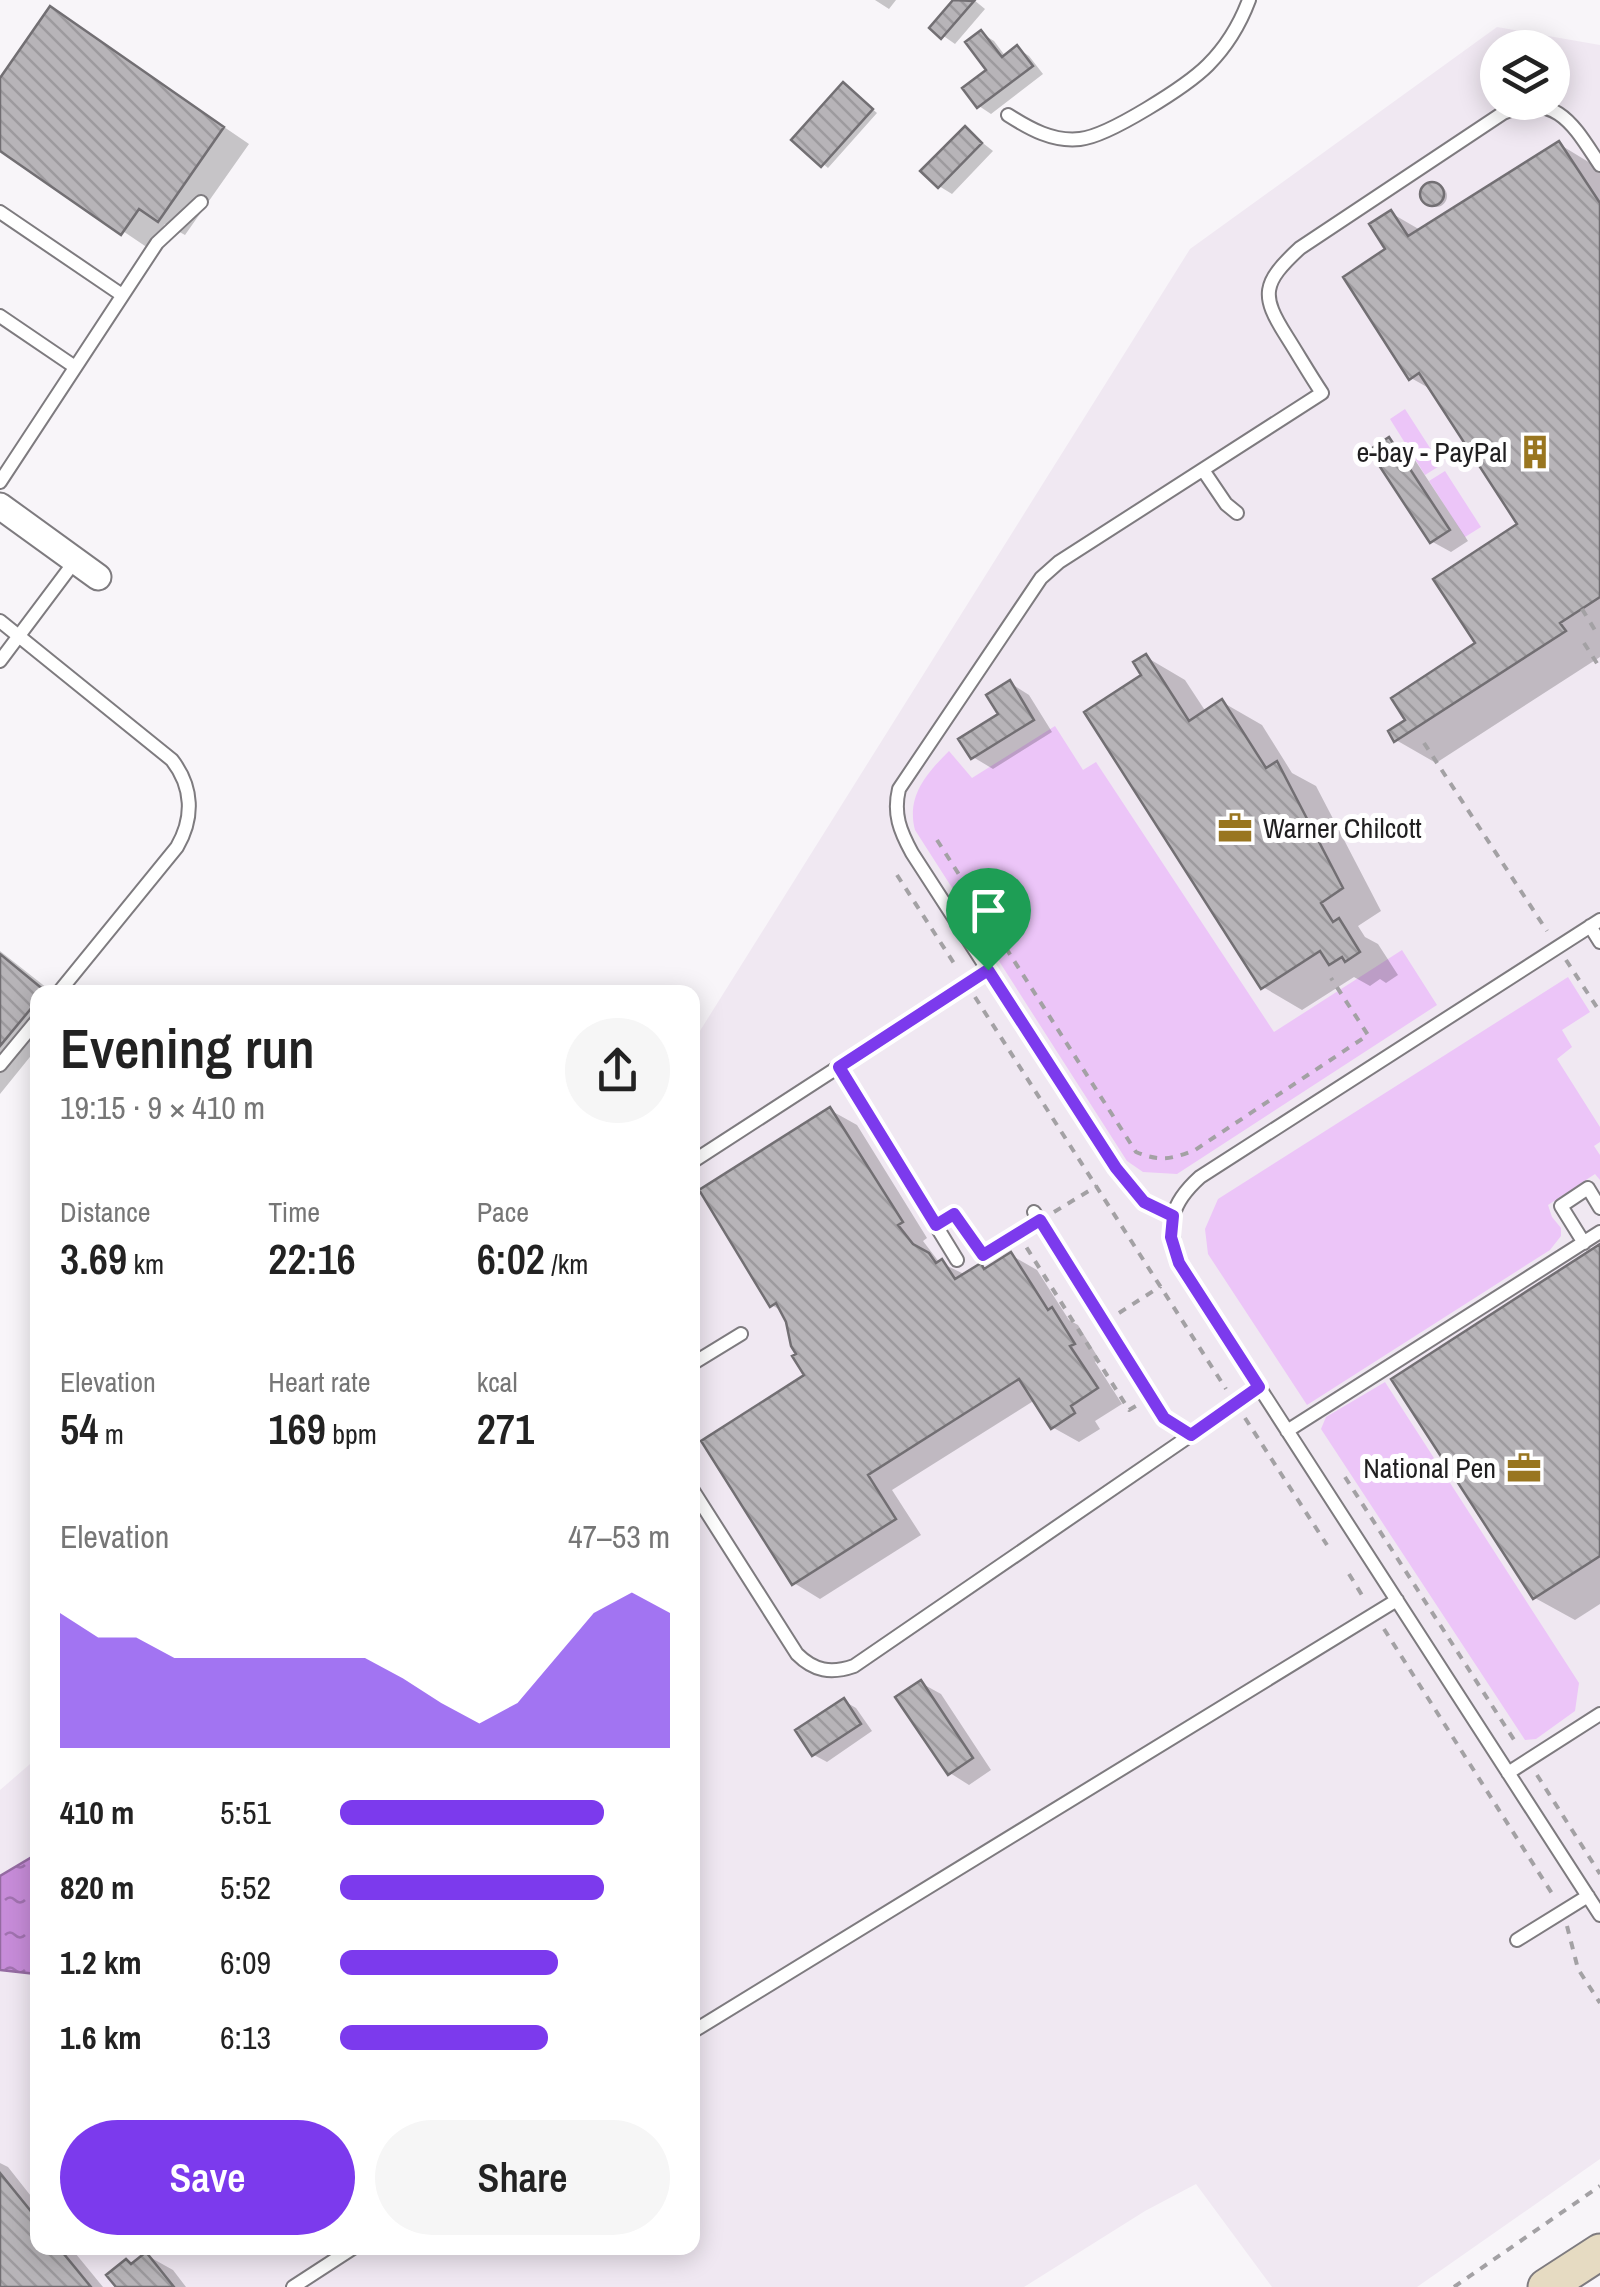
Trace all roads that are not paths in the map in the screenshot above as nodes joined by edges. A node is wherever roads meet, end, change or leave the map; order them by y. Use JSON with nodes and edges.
{"nodes":[{"id":1,"x":1249,"y":0,"type":"edge"},
{"id":2,"x":1008,"y":115,"type":"dead end"},
{"id":3,"x":1600,"y":165,"type":"edge"},
{"id":4,"x":200,"y":202,"type":"dead end"},
{"id":5,"x":0,"y":212,"type":"edge"},
{"id":6,"x":122,"y":295,"type":"junction"},
{"id":7,"x":0,"y":316,"type":"edge"},
{"id":8,"x":75,"y":367,"type":"junction"},
{"id":9,"x":1203,"y":470,"type":"junction"},
{"id":10,"x":0,"y":482,"type":"edge"},
{"id":11,"x":0,"y":506,"type":"edge"},
{"id":12,"x":1237,"y":513,"type":"dead end"},
{"id":13,"x":76,"y":561,"type":"junction"},
{"id":14,"x":98,"y":577,"type":"dead end"},
{"id":15,"x":0,"y":621,"type":"edge"},
{"id":16,"x":19,"y":636,"type":"junction"},
{"id":17,"x":0,"y":661,"type":"edge"},
{"id":18,"x":1595,"y":923,"type":"edge"},
{"id":19,"x":1600,"y":942,"type":"edge"},
{"id":20,"x":988,"y":970,"type":"junction"},
{"id":21,"x":65,"y":985,"type":"edge"},
{"id":22,"x":30,"y":1028,"type":"edge"},
{"id":23,"x":0,"y":1064,"type":"edge"},
{"id":24,"x":839,"y":1067,"type":"junction"},
{"id":25,"x":700,"y":1157,"type":"edge"},
{"id":26,"x":1600,"y":1208,"type":"edge"},
{"id":27,"x":1037,"y":1216,"type":"road end"},
{"id":28,"x":1173,"y":1216,"type":"junction"},
{"id":29,"x":1600,"y":1232,"type":"edge"},
{"id":30,"x":1584,"y":1243,"type":"junction"},
{"id":31,"x":957,"y":1260,"type":"dead end"},
{"id":32,"x":741,"y":1334,"type":"dead end"},
{"id":33,"x":700,"y":1359,"type":"edge"},
{"id":34,"x":1259,"y":1387,"type":"junction"},
{"id":35,"x":1287,"y":1431,"type":"junction"},
{"id":36,"x":1191,"y":1435,"type":"junction"},
{"id":37,"x":700,"y":1502,"type":"edge"},
{"id":38,"x":1397,"y":1600,"type":"junction"},
{"id":39,"x":1600,"y":1714,"type":"edge"},
{"id":40,"x":1508,"y":1773,"type":"junction"},
{"id":41,"x":1588,"y":1896,"type":"junction"},
{"id":42,"x":1600,"y":1915,"type":"edge"},
{"id":43,"x":1517,"y":1940,"type":"dead end"},
{"id":44,"x":700,"y":2027,"type":"edge"},
{"id":45,"x":1600,"y":2252,"type":"edge"},
{"id":46,"x":342,"y":2255,"type":"edge"},
{"id":47,"x":294,"y":2287,"type":"edge"},
{"id":48,"x":1546,"y":2287,"type":"edge"}],
"edges":[{"from":1,"to":2,"type":"lane"},
{"from":3,"to":9,"type":"lane"},
{"from":4,"to":6,"type":"lane"},
{"from":5,"to":6,"type":"lane"},
{"from":6,"to":8,"type":"lane"},
{"from":7,"to":8,"type":"lane"},
{"from":8,"to":10,"type":"lane"},
{"from":9,"to":12,"type":"lane"},
{"from":9,"to":20,"type":"lane"},
{"from":11,"to":13,"type":"street"},
{"from":13,"to":14,"type":"street"},
{"from":13,"to":16,"type":"lane"},
{"from":15,"to":16,"type":"lane"},
{"from":16,"to":17,"type":"lane"},
{"from":16,"to":21,"type":"lane"},
{"from":18,"to":19,"type":"lane"},
{"from":18,"to":28,"type":"lane"},
{"from":20,"to":24,"type":"lane"},
{"from":20,"to":28,"type":"lane"},
{"from":22,"to":23,"type":"lane"},
{"from":24,"to":25,"type":"lane"},
{"from":24,"to":31,"type":"lane"},
{"from":26,"to":30,"type":"lane"},
{"from":27,"to":36,"type":"lane"},
{"from":28,"to":34,"type":"lane"},
{"from":29,"to":30,"type":"lane"},
{"from":30,"to":35,"type":"lane"},
{"from":32,"to":33,"type":"lane"},
{"from":34,"to":35,"type":"lane"},
{"from":34,"to":36,"type":"lane"},
{"from":35,"to":38,"type":"lane"},
{"from":36,"to":37,"type":"lane"},
{"from":38,"to":40,"type":"lane"},
{"from":38,"to":44,"type":"lane"},
{"from":39,"to":40,"type":"lane"},
{"from":40,"to":41,"type":"lane"},
{"from":41,"to":42,"type":"lane"},
{"from":41,"to":43,"type":"lane"},
{"from":45,"to":48,"type":"main road"},
{"from":46,"to":47,"type":"lane"}]}
